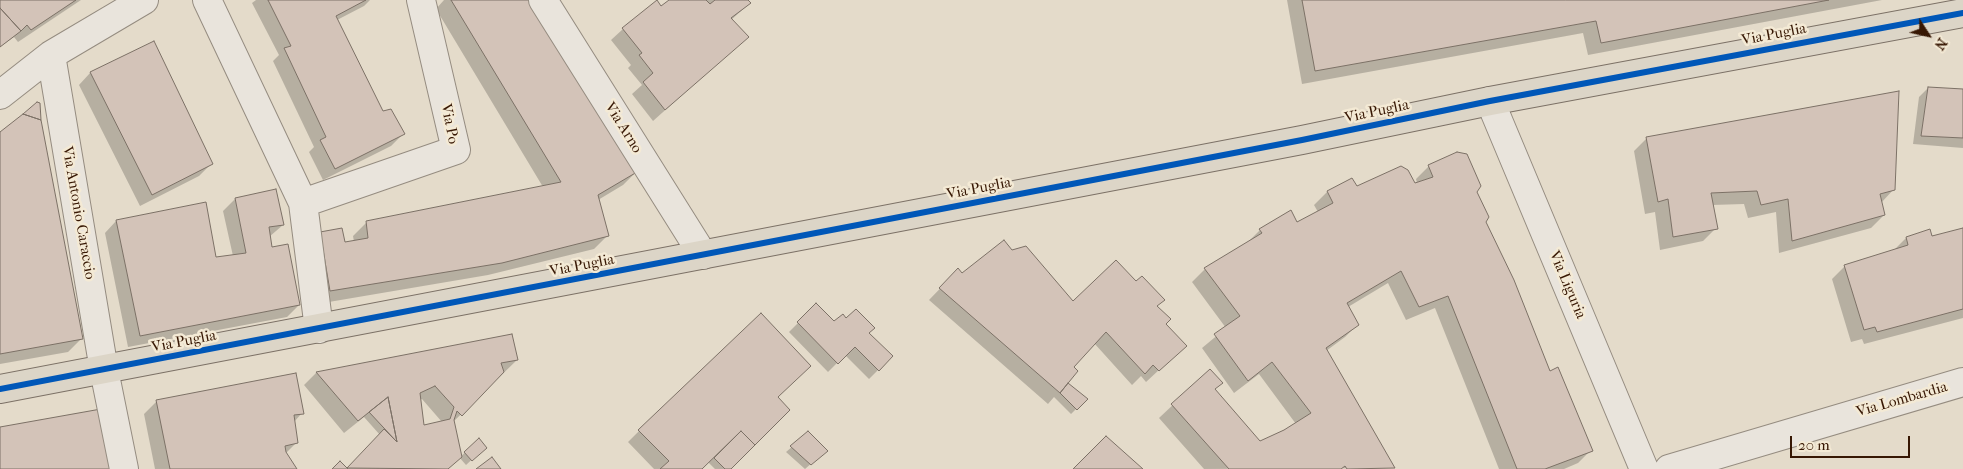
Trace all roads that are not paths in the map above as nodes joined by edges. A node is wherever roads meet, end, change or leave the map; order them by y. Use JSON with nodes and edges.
{"nodes":[{"id":1,"x":144,"y":0,"type":"edge"},
{"id":2,"x":207,"y":0,"type":"edge"},
{"id":3,"x":421,"y":0,"type":"edge"},
{"id":4,"x":544,"y":0,"type":"edge"},
{"id":5,"x":1963,"y":12,"type":"edge"},
{"id":6,"x":51,"y":55,"type":"junction"},
{"id":7,"x":0,"y":95,"type":"edge"},
{"id":8,"x":1490,"y":101,"type":"junction"},
{"id":9,"x":303,"y":203,"type":"junction"},
{"id":10,"x":703,"y":255,"type":"junction"},
{"id":11,"x":319,"y":329,"type":"junction"},
{"id":12,"x":104,"y":370,"type":"junction"},
{"id":13,"x":1963,"y":382,"type":"edge"},
{"id":14,"x":0,"y":389,"type":"edge"},
{"id":15,"x":124,"y":469,"type":"edge"},
{"id":16,"x":1644,"y":469,"type":"edge"},
{"id":17,"x":1669,"y":469,"type":"edge"}],
"edges":[{"from":1,"to":6,"type":"street"},
{"from":2,"to":9,"type":"street"},
{"from":3,"to":9,"type":"street","name":"Via Po"},
{"from":4,"to":10,"type":"street","name":"Via Arno"},
{"from":5,"to":8,"type":"main road","name":"Via Puglia"},
{"from":6,"to":7,"type":"street"},
{"from":6,"to":12,"type":"street","name":"Via Antonio Caraccio"},
{"from":8,"to":10,"type":"main road","name":"Via Puglia"},
{"from":8,"to":16,"type":"street","name":"Via Liguria"},
{"from":9,"to":11,"type":"street"},
{"from":10,"to":11,"type":"main road","name":"Via Puglia"},
{"from":11,"to":12,"type":"main road","name":"Via Puglia"},
{"from":12,"to":14,"type":"main road","name":"Via Puglia"},
{"from":12,"to":15,"type":"street","name":"Via Antonio Caraccio"},
{"from":13,"to":17,"type":"street","name":"Via Lombardia"}]}
